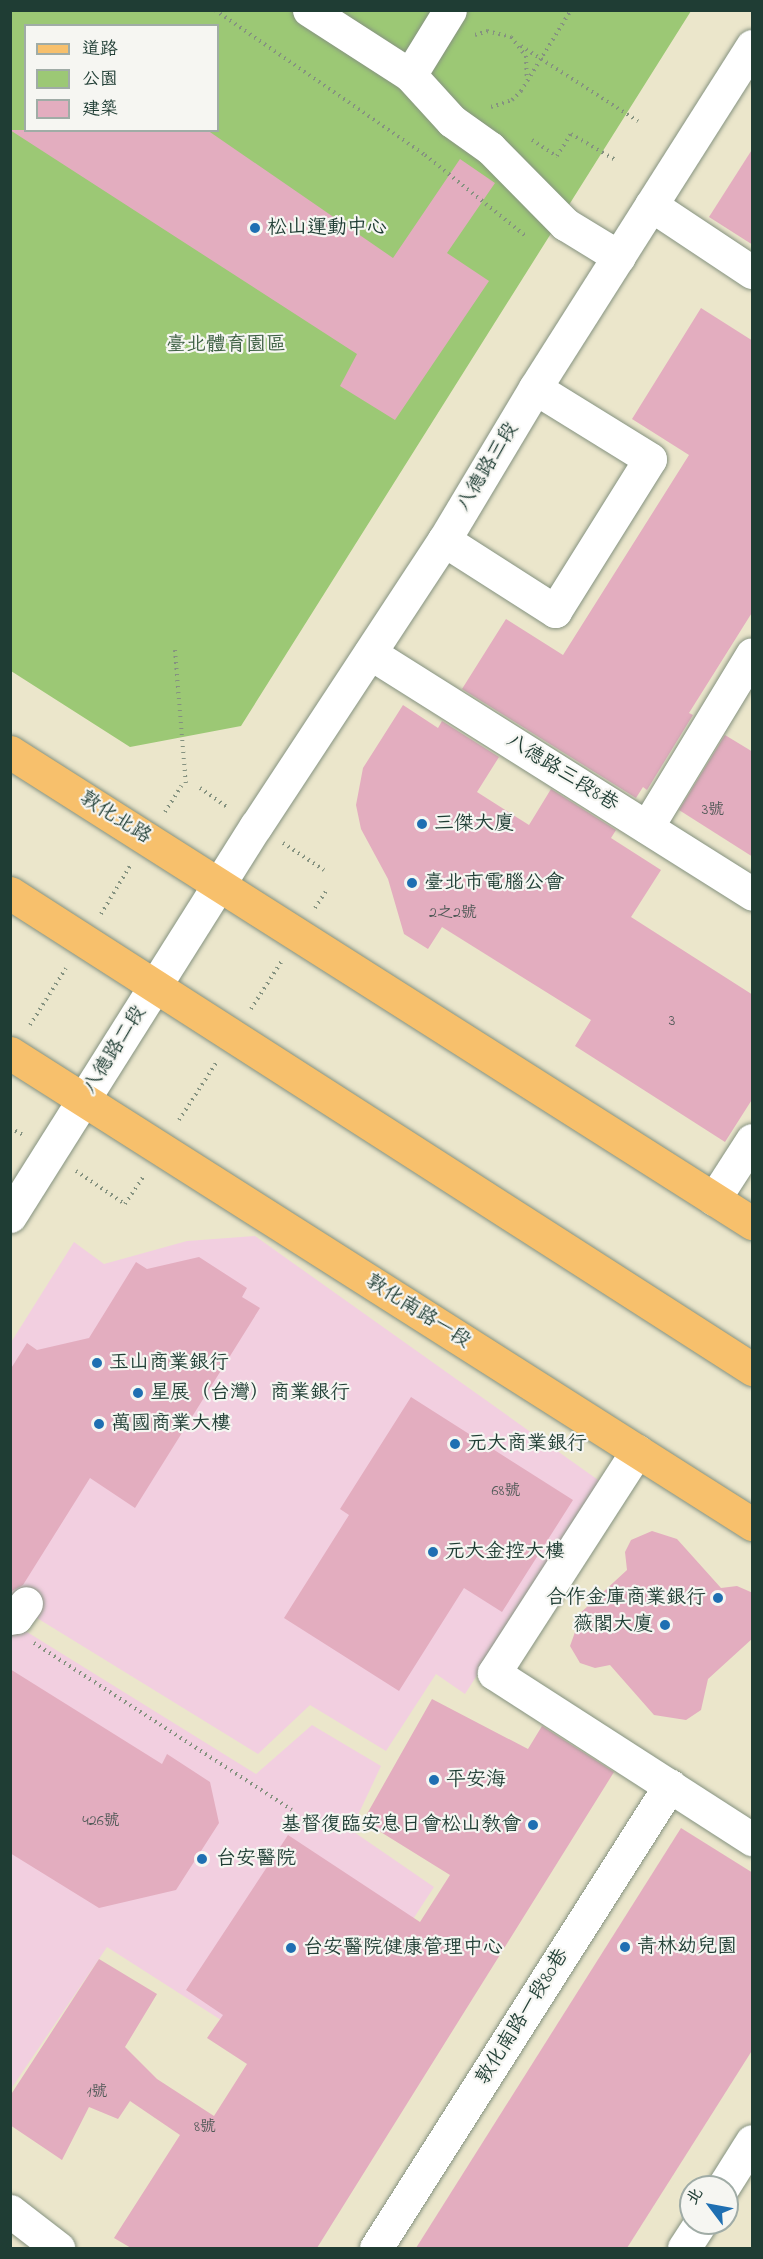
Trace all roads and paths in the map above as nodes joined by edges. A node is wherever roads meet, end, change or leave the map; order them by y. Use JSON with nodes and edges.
{"nodes":[{"id":1,"x":215,"y":10,"type":"edge"},
{"id":2,"x":450,"y":10,"type":"edge"},
{"id":3,"x":571,"y":10,"type":"edge"},
{"id":4,"x":326,"y":15,"type":"edge"},
{"id":5,"x":470,"y":39,"type":"dead end"},
{"id":6,"x":520,"y":45,"type":"junction"},
{"id":7,"x":753,"y":46,"type":"edge"},
{"id":8,"x":541,"y":58,"type":"junction"},
{"id":9,"x":410,"y":75,"type":"junction"},
{"id":10,"x":527,"y":80,"type":"junction"},
{"id":11,"x":483,"y":106,"type":"dead end"},
{"id":12,"x":487,"y":111,"type":"dead end"},
{"id":13,"x":497,"y":117,"type":"dead end"},
{"id":14,"x":638,"y":121,"type":"dead end"},
{"id":15,"x":527,"y":136,"type":"dead end"},
{"id":16,"x":614,"y":159,"type":"dead end"},
{"id":17,"x":651,"y":205,"type":"junction"},
{"id":18,"x":510,"y":225,"type":"dead end"},
{"id":19,"x":619,"y":257,"type":"junction"},
{"id":20,"x":753,"y":272,"type":"edge"},
{"id":21,"x":535,"y":388,"type":"junction"},
{"id":22,"x":444,"y":540,"type":"junction"},
{"id":23,"x":175,"y":650,"type":"dead end"},
{"id":24,"x":370,"y":653,"type":"junction"},
{"id":25,"x":753,"y":654,"type":"edge"},
{"id":26,"x":10,"y":752,"type":"edge"},
{"id":27,"x":186,"y":787,"type":"dead end"},
{"id":28,"x":647,"y":827,"type":"junction"},
{"id":29,"x":126,"y":874,"type":"dead end"},
{"id":30,"x":220,"y":885,"type":"junction"},
{"id":31,"x":10,"y":893,"type":"edge"},
{"id":32,"x":753,"y":894,"type":"edge"},
{"id":33,"x":101,"y":913,"type":"dead end"},
{"id":34,"x":275,"y":971,"type":"dead end"},
{"id":35,"x":56,"y":984,"type":"dead end"},
{"id":36,"x":156,"y":985,"type":"junction"},
{"id":37,"x":259,"y":997,"type":"dead end"},
{"id":38,"x":42,"y":1007,"type":"dead end"},
{"id":39,"x":10,"y":1053,"type":"edge"},
{"id":40,"x":214,"y":1066,"type":"dead end"},
{"id":41,"x":83,"y":1100,"type":"junction"},
{"id":42,"x":188,"y":1107,"type":"dead end"},
{"id":43,"x":753,"y":1140,"type":"edge"},
{"id":44,"x":714,"y":1199,"type":"junction"},
{"id":45,"x":10,"y":1216,"type":"edge"},
{"id":46,"x":753,"y":1223,"type":"edge"},
{"id":47,"x":753,"y":1369,"type":"edge"},
{"id":48,"x":637,"y":1450,"type":"junction"},
{"id":49,"x":753,"y":1524,"type":"edge"},
{"id":50,"x":22,"y":1621,"type":"edge"},
{"id":51,"x":670,"y":1785,"type":"junction"},
{"id":52,"x":292,"y":1810,"type":"dead end"},
{"id":53,"x":753,"y":1839,"type":"edge"},
{"id":54,"x":753,"y":2141,"type":"edge"},
{"id":55,"x":731,"y":2175,"type":"edge"},
{"id":56,"x":10,"y":2211,"type":"edge"},
{"id":57,"x":692,"y":2235,"type":"edge"},
{"id":58,"x":58,"y":2248,"type":"edge"},
{"id":59,"x":376,"y":2248,"type":"edge"},
{"id":60,"x":684,"y":2248,"type":"edge"}],
"edges":[{"from":1,"to":18,"type":"path"},
{"from":2,"to":9,"type":"street"},
{"from":3,"to":8,"type":"path"},
{"from":4,"to":9,"type":"street"},
{"from":5,"to":6,"type":"path"},
{"from":6,"to":8,"type":"path"},
{"from":6,"to":10,"type":"path"},
{"from":7,"to":17,"type":"street","name":"八德路三段"},
{"from":8,"to":10,"type":"path"},
{"from":8,"to":14,"type":"path"},
{"from":9,"to":19,"type":"street"},
{"from":10,"to":11,"type":"path"},
{"from":12,"to":13,"type":"path"},
{"from":15,"to":16,"type":"path"},
{"from":17,"to":19,"type":"street","name":"八德路三段"},
{"from":17,"to":20,"type":"street"},
{"from":19,"to":21,"type":"street","name":"八德路三段"},
{"from":21,"to":22,"type":"street","name":"八德路三段"},
{"from":21,"to":22,"type":"street"},
{"from":22,"to":24,"type":"street","name":"八德路三段"},
{"from":23,"to":27,"type":"path"},
{"from":24,"to":28,"type":"street","name":"八德路三段8巷"},
{"from":24,"to":30,"type":"street","name":"八德路三段"},
{"from":25,"to":28,"type":"street"},
{"from":26,"to":30,"type":"main road","name":"敦化北路"},
{"from":28,"to":32,"type":"street","name":"八德路三段8巷"},
{"from":29,"to":33,"type":"path"},
{"from":30,"to":36,"type":"street","name":"八德路二段"},
{"from":30,"to":44,"type":"main road"},
{"from":31,"to":36,"type":"main road"},
{"from":34,"to":37,"type":"path"},
{"from":35,"to":38,"type":"path"},
{"from":36,"to":41,"type":"street","name":"八德路二段"},
{"from":36,"to":47,"type":"main road"},
{"from":39,"to":41,"type":"main road"},
{"from":40,"to":42,"type":"path"},
{"from":41,"to":45,"type":"street","name":"八德路二段"},
{"from":41,"to":48,"type":"main road","name":"敦化南路一段"},
{"from":43,"to":44,"type":"street"},
{"from":44,"to":46,"type":"main road"},
{"from":48,"to":49,"type":"main road","name":"敦化南路一段"},
{"from":48,"to":51,"type":"street"},
{"from":50,"to":52,"type":"path"},
{"from":51,"to":53,"type":"street"},
{"from":51,"to":59,"type":"street","name":"敦化南路一段80巷"},
{"from":54,"to":55,"type":"street"},
{"from":56,"to":58,"type":"street"},
{"from":57,"to":60,"type":"street"}]}
